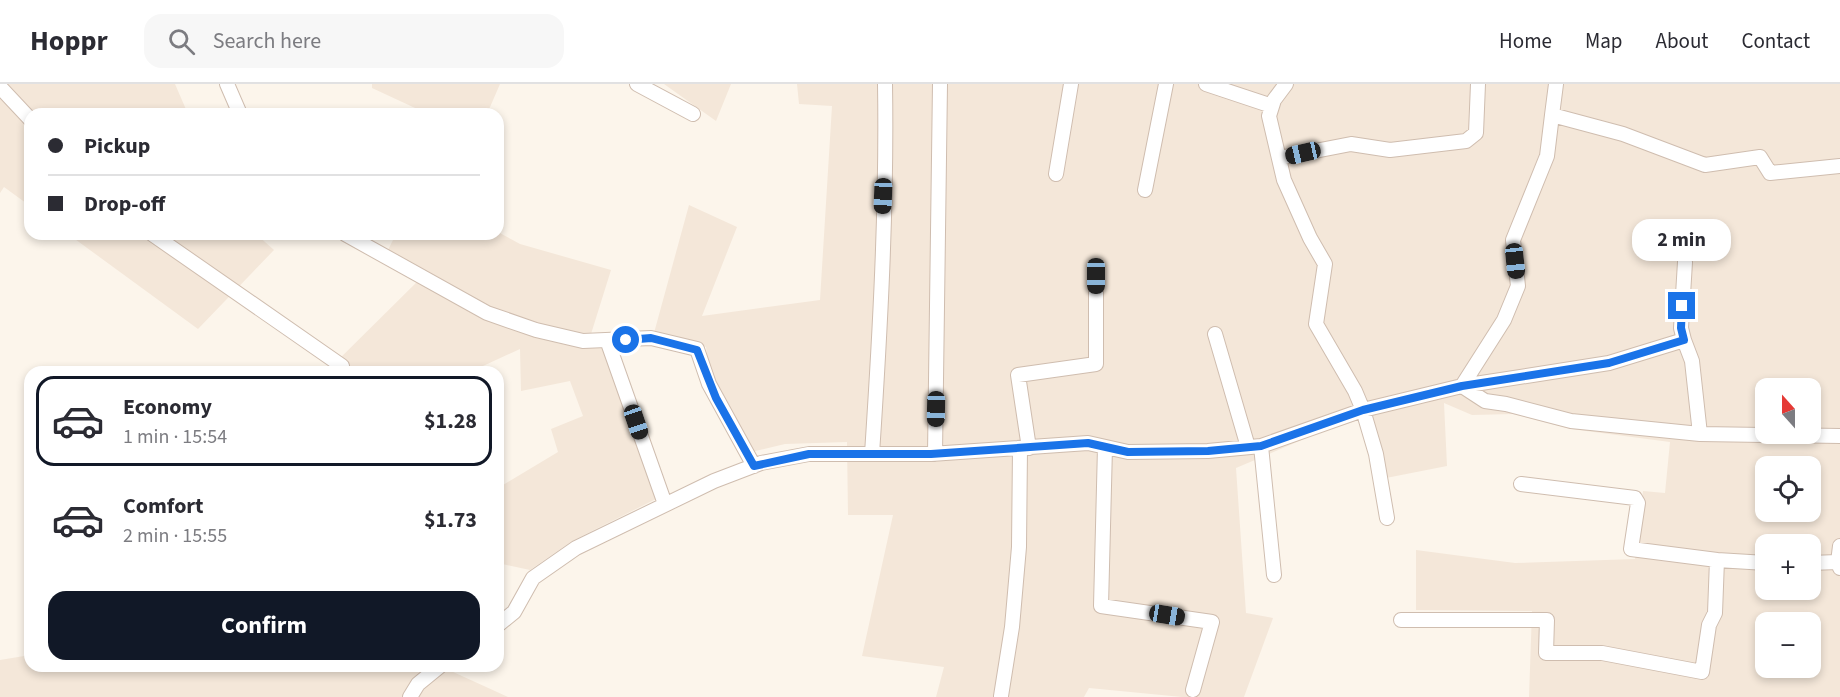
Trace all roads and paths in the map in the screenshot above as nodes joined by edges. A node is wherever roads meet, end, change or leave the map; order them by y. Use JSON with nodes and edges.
{"nodes":[{"id":1,"x":227,"y":84,"type":"edge"},
{"id":2,"x":637,"y":84,"type":"edge"},
{"id":3,"x":885,"y":84,"type":"edge"},
{"id":4,"x":940,"y":84,"type":"edge"},
{"id":5,"x":1071,"y":84,"type":"edge"},
{"id":6,"x":1206,"y":84,"type":"edge"},
{"id":7,"x":1286,"y":84,"type":"edge"},
{"id":8,"x":1478,"y":84,"type":"edge"},
{"id":9,"x":1556,"y":84,"type":"edge"},
{"id":10,"x":1164,"y":85,"type":"edge"},
{"id":11,"x":0,"y":87,"type":"edge"},
{"id":12,"x":1272,"y":106,"type":"junction"},
{"id":13,"x":237,"y":108,"type":"edge"},
{"id":14,"x":24,"y":113,"type":"edge"},
{"id":15,"x":693,"y":114,"type":"dead end"},
{"id":16,"x":1552,"y":115,"type":"junction"},
{"id":17,"x":1279,"y":158,"type":"junction"},
{"id":18,"x":1840,"y":166,"type":"edge"},
{"id":19,"x":1056,"y":174,"type":"dead end"},
{"id":20,"x":1145,"y":190,"type":"dead end"},
{"id":21,"x":161,"y":240,"type":"edge"},
{"id":22,"x":356,"y":240,"type":"edge"},
{"id":23,"x":1685,"y":262,"type":"dead end"},
{"id":24,"x":1096,"y":276,"type":"dead end"},
{"id":25,"x":1215,"y":334,"type":"dead end"},
{"id":26,"x":607,"y":340,"type":"junction"},
{"id":27,"x":1684,"y":340,"type":"junction"},
{"id":28,"x":342,"y":366,"type":"dead end"},
{"id":29,"x":1462,"y":386,"type":"junction"},
{"id":30,"x":1363,"y":410,"type":"junction"},
{"id":31,"x":1700,"y":434,"type":"junction"},
{"id":32,"x":1840,"y":436,"type":"edge"},
{"id":33,"x":1254,"y":446,"type":"junction"},
{"id":34,"x":1105,"y":447,"type":"junction"},
{"id":35,"x":1025,"y":448,"type":"junction"},
{"id":36,"x":872,"y":454,"type":"junction"},
{"id":37,"x":935,"y":454,"type":"junction"},
{"id":38,"x":754,"y":466,"type":"junction"},
{"id":39,"x":1521,"y":484,"type":"dead end"},
{"id":40,"x":665,"y":504,"type":"junction"},
{"id":41,"x":1387,"y":518,"type":"dead end"},
{"id":42,"x":1840,"y":546,"type":"edge"},
{"id":43,"x":1717,"y":560,"type":"junction"},
{"id":44,"x":1755,"y":562,"type":"edge"},
{"id":45,"x":1821,"y":563,"type":"edge"},
{"id":46,"x":1839,"y":565,"type":"edge"},
{"id":47,"x":1274,"y":575,"type":"dead end"},
{"id":48,"x":504,"y":620,"type":"edge"},
{"id":49,"x":1401,"y":620,"type":"dead end"},
{"id":50,"x":433,"y":672,"type":"edge"},
{"id":51,"x":1193,"y":690,"type":"dead end"},
{"id":52,"x":1001,"y":696,"type":"edge"},
{"id":53,"x":410,"y":697,"type":"edge"}],
"edges":[{"from":1,"to":13,"type":"street"},
{"from":2,"to":15,"type":"street"},
{"from":3,"to":36,"type":"street"},
{"from":4,"to":37,"type":"street"},
{"from":5,"to":19,"type":"street"},
{"from":6,"to":12,"type":"street"},
{"from":7,"to":12,"type":"street"},
{"from":8,"to":17,"type":"street"},
{"from":9,"to":16,"type":"street"},
{"from":10,"to":20,"type":"street"},
{"from":11,"to":14,"type":"street"},
{"from":12,"to":17,"type":"street"},
{"from":16,"to":18,"type":"street"},
{"from":16,"to":29,"type":"street"},
{"from":17,"to":30,"type":"street"},
{"from":21,"to":28,"type":"street"},
{"from":22,"to":26,"type":"street"},
{"from":23,"to":27,"type":"street"},
{"from":24,"to":35,"type":"street"},
{"from":25,"to":33,"type":"street"},
{"from":26,"to":38,"type":"street"},
{"from":26,"to":40,"type":"street"},
{"from":27,"to":29,"type":"street"},
{"from":27,"to":31,"type":"street"},
{"from":29,"to":30,"type":"street"},
{"from":29,"to":31,"type":"street"},
{"from":30,"to":33,"type":"street"},
{"from":30,"to":41,"type":"street"},
{"from":31,"to":32,"type":"street"},
{"from":33,"to":34,"type":"street"},
{"from":33,"to":47,"type":"street"},
{"from":34,"to":35,"type":"street"},
{"from":34,"to":51,"type":"street"},
{"from":35,"to":37,"type":"street"},
{"from":35,"to":52,"type":"street"},
{"from":36,"to":37,"type":"street"},
{"from":36,"to":38,"type":"street"},
{"from":38,"to":40,"type":"street"},
{"from":39,"to":43,"type":"street"},
{"from":40,"to":48,"type":"street"},
{"from":42,"to":46,"type":"street"},
{"from":43,"to":44,"type":"street"},
{"from":43,"to":49,"type":"street"},
{"from":45,"to":46,"type":"street"},
{"from":50,"to":53,"type":"street"}]}
